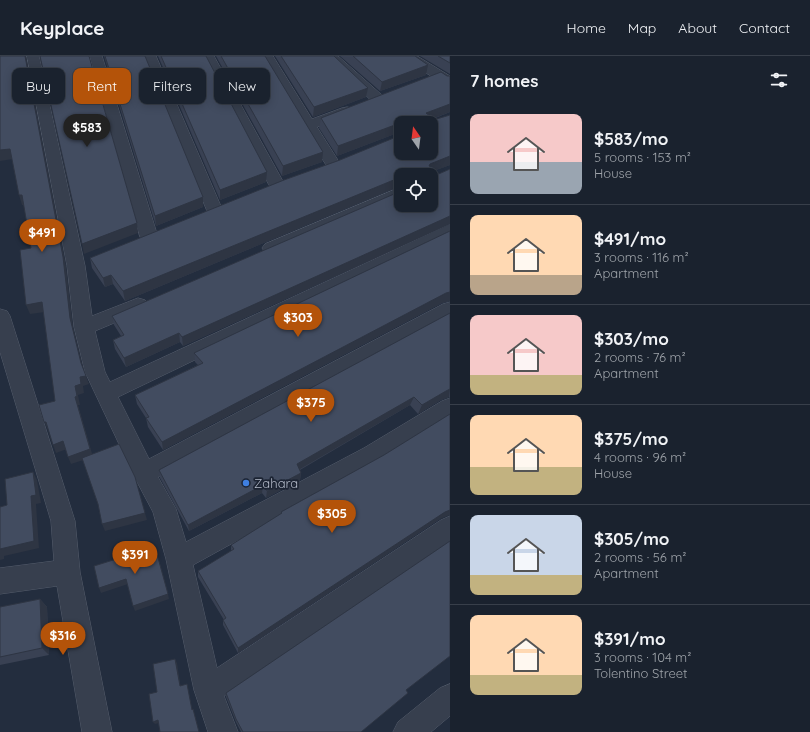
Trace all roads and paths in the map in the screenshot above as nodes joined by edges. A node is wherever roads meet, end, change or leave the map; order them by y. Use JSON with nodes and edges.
{"nodes":[{"id":1,"x":33,"y":56,"type":"edge"},
{"id":2,"x":96,"y":56,"type":"edge"},
{"id":3,"x":150,"y":56,"type":"edge"},
{"id":4,"x":208,"y":56,"type":"edge"},
{"id":5,"x":267,"y":56,"type":"edge"},
{"id":6,"x":331,"y":56,"type":"edge"},
{"id":7,"x":408,"y":56,"type":"edge"},
{"id":8,"x":445,"y":78,"type":"edge"},
{"id":9,"x":426,"y":81,"type":"edge"},
{"id":10,"x":392,"y":94,"type":"edge"},
{"id":11,"x":378,"y":99,"type":"junction"},
{"id":12,"x":308,"y":126,"type":"junction"},
{"id":13,"x":333,"y":165,"type":"edge"},
{"id":14,"x":277,"y":185,"type":"edge"},
{"id":15,"x":394,"y":195,"type":"edge"},
{"id":16,"x":215,"y":211,"type":"edge"},
{"id":17,"x":450,"y":230,"type":"edge"},
{"id":18,"x":149,"y":237,"type":"edge"},
{"id":19,"x":257,"y":254,"type":"edge"},
{"id":20,"x":155,"y":298,"type":"edge"},
{"id":21,"x":450,"y":309,"type":"edge"},
{"id":22,"x":0,"y":316,"type":"edge"},
{"id":23,"x":84,"y":327,"type":"junction"},
{"id":24,"x":106,"y":393,"type":"junction"},
{"id":25,"x":450,"y":407,"type":"edge"},
{"id":26,"x":144,"y":473,"type":"junction"},
{"id":27,"x":450,"y":528,"type":"edge"},
{"id":28,"x":179,"y":559,"type":"junction"},
{"id":29,"x":66,"y":572,"type":"junction"},
{"id":30,"x":0,"y":581,"type":"edge"},
{"id":31,"x":208,"y":690,"type":"junction"},
{"id":32,"x":450,"y":698,"type":"edge"},
{"id":33,"x":97,"y":732,"type":"edge"},
{"id":34,"x":222,"y":732,"type":"edge"},
{"id":35,"x":408,"y":732,"type":"edge"}],
"edges":[{"from":1,"to":23,"type":"street"},
{"from":2,"to":18,"type":"street"},
{"from":3,"to":16,"type":"street"},
{"from":4,"to":14,"type":"street"},
{"from":5,"to":12,"type":"street"},
{"from":6,"to":11,"type":"street"},
{"from":7,"to":8,"type":"street"},
{"from":8,"to":9,"type":"street"},
{"from":10,"to":11,"type":"street"},
{"from":11,"to":12,"type":"street"},
{"from":12,"to":13,"type":"street"},
{"from":15,"to":19,"type":"street"},
{"from":17,"to":24,"type":"street"},
{"from":20,"to":23,"type":"street"},
{"from":21,"to":26,"type":"street"},
{"from":22,"to":29,"type":"street"},
{"from":23,"to":24,"type":"street"},
{"from":24,"to":26,"type":"street"},
{"from":25,"to":28,"type":"street"},
{"from":26,"to":28,"type":"street"},
{"from":27,"to":31,"type":"street"},
{"from":28,"to":31,"type":"street"},
{"from":29,"to":30,"type":"street"},
{"from":29,"to":33,"type":"street"},
{"from":31,"to":34,"type":"street"},
{"from":32,"to":35,"type":"street"}]}
